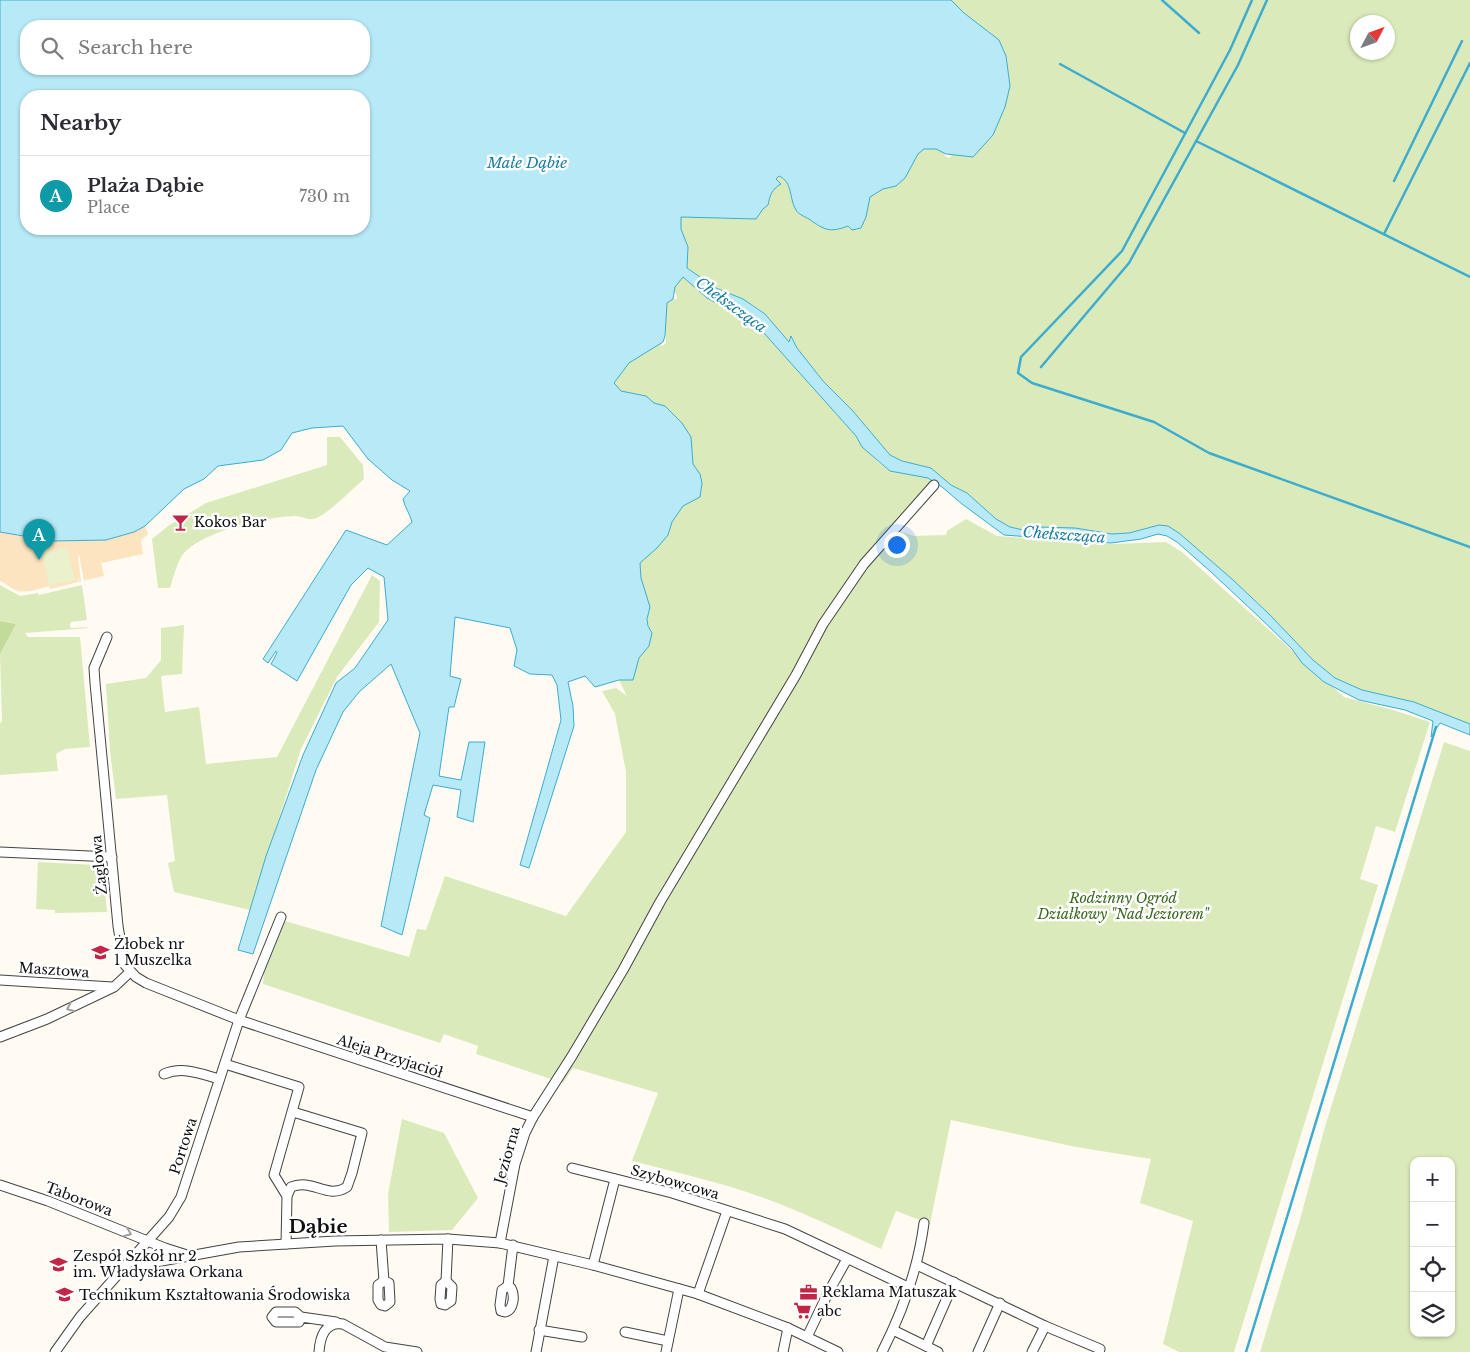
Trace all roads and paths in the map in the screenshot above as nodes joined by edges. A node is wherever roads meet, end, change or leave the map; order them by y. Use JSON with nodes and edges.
{"nodes":[{"id":1,"x":934,"y":485,"type":"dead end"},
{"id":2,"x":107,"y":637,"type":"dead end"},
{"id":3,"x":0,"y":852,"type":"edge"},
{"id":4,"x":112,"y":857,"type":"junction"},
{"id":5,"x":281,"y":917,"type":"dead end"},
{"id":6,"x":130,"y":972,"type":"junction"},
{"id":7,"x":0,"y":980,"type":"edge"},
{"id":8,"x":114,"y":987,"type":"junction"},
{"id":9,"x":239,"y":1020,"type":"junction"},
{"id":10,"x":0,"y":1038,"type":"edge"},
{"id":11,"x":225,"y":1064,"type":"junction"},
{"id":12,"x":164,"y":1074,"type":"dead end"},
{"id":13,"x":219,"y":1079,"type":"junction"},
{"id":14,"x":293,"y":1112,"type":"junction"},
{"id":15,"x":533,"y":1117,"type":"junction"},
{"id":16,"x":572,"y":1168,"type":"dead end"},
{"id":17,"x":615,"y":1179,"type":"junction"},
{"id":18,"x":0,"y":1185,"type":"edge"},
{"id":19,"x":287,"y":1196,"type":"junction"},
{"id":20,"x":727,"y":1211,"type":"junction"},
{"id":21,"x":924,"y":1223,"type":"dead end"},
{"id":22,"x":448,"y":1239,"type":"junction"},
{"id":23,"x":382,"y":1240,"type":"junction"},
{"id":24,"x":148,"y":1241,"type":"junction"},
{"id":25,"x":500,"y":1243,"type":"junction"},
{"id":26,"x":286,"y":1244,"type":"junction"},
{"id":27,"x":513,"y":1245,"type":"junction"},
{"id":28,"x":192,"y":1255,"type":"junction"},
{"id":29,"x":554,"y":1256,"type":"junction"},
{"id":30,"x":847,"y":1259,"type":"junction"},
{"id":31,"x":131,"y":1261,"type":"junction"},
{"id":32,"x":593,"y":1265,"type":"junction"},
{"id":33,"x":917,"y":1265,"type":"junction"},
{"id":34,"x":384,"y":1281,"type":"dead end"},
{"id":35,"x":446,"y":1282,"type":"dead end"},
{"id":36,"x":954,"y":1282,"type":"junction"},
{"id":37,"x":508,"y":1286,"type":"dead end"},
{"id":38,"x":910,"y":1288,"type":"junction"},
{"id":39,"x":679,"y":1289,"type":"junction"},
{"id":40,"x":698,"y":1294,"type":"junction"},
{"id":41,"x":1000,"y":1303,"type":"junction"},
{"id":42,"x":301,"y":1317,"type":"dead end"},
{"id":43,"x":336,"y":1322,"type":"junction"},
{"id":44,"x":1045,"y":1326,"type":"junction"},
{"id":45,"x":788,"y":1328,"type":"junction"},
{"id":46,"x":540,"y":1330,"type":"junction"},
{"id":47,"x":893,"y":1330,"type":"junction"},
{"id":48,"x":625,"y":1332,"type":"dead end"},
{"id":49,"x":582,"y":1337,"type":"dead end"},
{"id":50,"x":807,"y":1337,"type":"junction"},
{"id":51,"x":668,"y":1341,"type":"junction"},
{"id":52,"x":926,"y":1346,"type":"junction"},
{"id":53,"x":384,"y":1349,"type":"edge"},
{"id":54,"x":55,"y":1352,"type":"edge"},
{"id":55,"x":318,"y":1352,"type":"edge"},
{"id":56,"x":417,"y":1352,"type":"edge"},
{"id":57,"x":536,"y":1352,"type":"edge"},
{"id":58,"x":666,"y":1352,"type":"edge"},
{"id":59,"x":783,"y":1352,"type":"edge"},
{"id":60,"x":838,"y":1352,"type":"edge"},
{"id":61,"x":882,"y":1352,"type":"edge"},
{"id":62,"x":938,"y":1352,"type":"edge"},
{"id":63,"x":978,"y":1352,"type":"edge"},
{"id":64,"x":1032,"y":1352,"type":"edge"},
{"id":65,"x":1099,"y":1352,"type":"edge"}],
"edges":[{"from":1,"to":15,"type":"street","name":"Jeziorna"},
{"from":2,"to":4,"type":"street","name":"Żaglowa"},
{"from":3,"to":4,"type":"street"},
{"from":4,"to":6,"type":"street","name":"Żaglowa"},
{"from":5,"to":9,"type":"street","name":"Portowa"},
{"from":6,"to":8,"type":"street"},
{"from":6,"to":9,"type":"street"},
{"from":7,"to":8,"type":"street","name":"Masztowa"},
{"from":8,"to":10,"type":"street","one_way":true},
{"from":9,"to":11,"type":"street","name":"Portowa"},
{"from":9,"to":15,"type":"street","name":"Aleja Przyjaciół"},
{"from":11,"to":13,"type":"street","name":"Portowa"},
{"from":11,"to":14,"type":"street"},
{"from":12,"to":13,"type":"street"},
{"from":13,"to":24,"type":"street","name":"Portowa"},
{"from":14,"to":19,"type":"street"},
{"from":14,"to":19,"type":"street"},
{"from":15,"to":25,"type":"street","name":"Jeziorna"},
{"from":16,"to":17,"type":"street","name":"Szybowcowa"},
{"from":17,"to":20,"type":"street","name":"Szybowcowa"},
{"from":17,"to":32,"type":"street","name":"Szybowcowa"},
{"from":18,"to":24,"type":"street","name":"Taborowa","one_way":true},
{"from":19,"to":26,"type":"street"},
{"from":20,"to":30,"type":"street","name":"Szybowcowa"},
{"from":20,"to":40,"type":"street","name":"Szybowcowa"},
{"from":21,"to":33,"type":"street"},
{"from":22,"to":23,"type":"street"},
{"from":22,"to":25,"type":"street"},
{"from":22,"to":35,"type":"street"},
{"from":23,"to":26,"type":"street"},
{"from":23,"to":34,"type":"street"},
{"from":24,"to":28,"type":"street"},
{"from":24,"to":31,"type":"street","name":"Portowa"},
{"from":25,"to":27,"type":"street"},
{"from":26,"to":28,"type":"street"},
{"from":27,"to":29,"type":"street"},
{"from":27,"to":37,"type":"street"},
{"from":28,"to":31,"type":"street"},
{"from":29,"to":32,"type":"street"},
{"from":29,"to":46,"type":"street"},
{"from":30,"to":38,"type":"street","name":"Szybowcowa"},
{"from":30,"to":50,"type":"street"},
{"from":31,"to":54,"type":"street","name":"Portowa"},
{"from":32,"to":39,"type":"street"},
{"from":33,"to":36,"type":"street"},
{"from":33,"to":38,"type":"street"},
{"from":36,"to":41,"type":"street"},
{"from":36,"to":52,"type":"street"},
{"from":38,"to":47,"type":"street"},
{"from":39,"to":40,"type":"street"},
{"from":39,"to":51,"type":"street"},
{"from":40,"to":45,"type":"street"},
{"from":41,"to":44,"type":"street"},
{"from":41,"to":63,"type":"street"},
{"from":42,"to":43,"type":"street"},
{"from":43,"to":53,"type":"street"},
{"from":43,"to":55,"type":"street"},
{"from":44,"to":64,"type":"street"},
{"from":44,"to":65,"type":"street"},
{"from":45,"to":50,"type":"street"},
{"from":45,"to":59,"type":"street"},
{"from":46,"to":49,"type":"street"},
{"from":46,"to":57,"type":"street"},
{"from":47,"to":52,"type":"street"},
{"from":47,"to":61,"type":"street"},
{"from":48,"to":51,"type":"street"},
{"from":50,"to":60,"type":"street"},
{"from":51,"to":58,"type":"street"},
{"from":52,"to":62,"type":"street"},
{"from":53,"to":56,"type":"street"}]}
